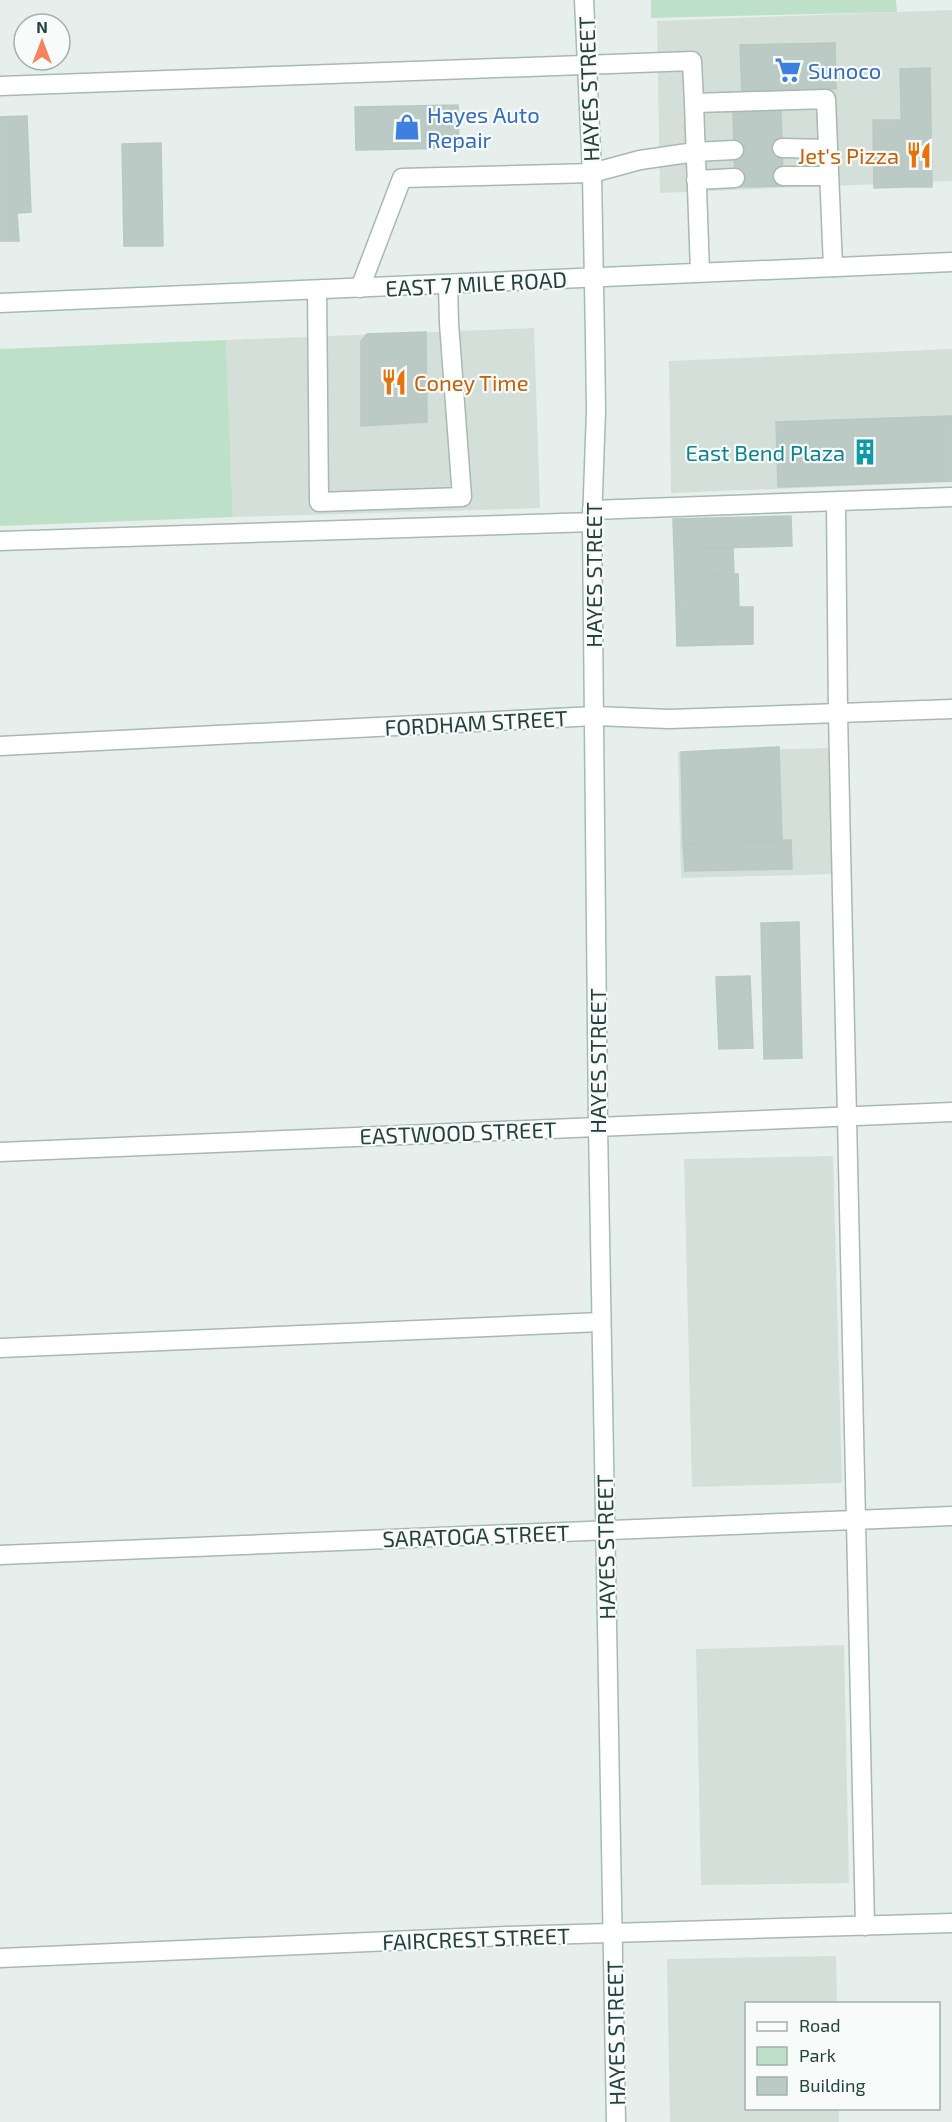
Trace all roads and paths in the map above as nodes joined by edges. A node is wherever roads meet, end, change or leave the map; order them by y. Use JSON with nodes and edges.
{"nodes":[{"id":1,"x":584,"y":0,"type":"edge"},
{"id":2,"x":587,"y":64,"type":"junction"},
{"id":3,"x":0,"y":86,"type":"edge"},
{"id":4,"x":694,"y":102,"type":"junction"},
{"id":5,"x":782,"y":147,"type":"dead end"},
{"id":6,"x":828,"y":149,"type":"junction"},
{"id":7,"x":734,"y":150,"type":"dead end"},
{"id":8,"x":695,"y":152,"type":"junction"},
{"id":9,"x":592,"y":173,"type":"junction"},
{"id":10,"x":783,"y":176,"type":"dead end"},
{"id":11,"x":829,"y":176,"type":"junction"},
{"id":12,"x":735,"y":178,"type":"dead end"},
{"id":13,"x":696,"y":180,"type":"junction"},
{"id":14,"x":952,"y":262,"type":"edge"},
{"id":15,"x":833,"y":267,"type":"junction"},
{"id":16,"x":700,"y":272,"type":"junction"},
{"id":17,"x":594,"y":278,"type":"junction"},
{"id":18,"x":448,"y":285,"type":"junction"},
{"id":19,"x":360,"y":288,"type":"junction"},
{"id":20,"x":317,"y":290,"type":"junction"},
{"id":21,"x":0,"y":303,"type":"edge"},
{"id":22,"x":952,"y":497,"type":"edge"},
{"id":23,"x":836,"y":502,"type":"junction"},
{"id":24,"x":592,"y":516,"type":"junction"},
{"id":25,"x":0,"y":541,"type":"edge"},
{"id":26,"x":952,"y":709,"type":"edge"},
{"id":27,"x":838,"y":714,"type":"junction"},
{"id":28,"x":595,"y":716,"type":"junction"},
{"id":29,"x":0,"y":746,"type":"edge"},
{"id":30,"x":952,"y":1112,"type":"edge"},
{"id":31,"x":849,"y":1116,"type":"junction"},
{"id":32,"x":597,"y":1126,"type":"junction"},
{"id":33,"x":0,"y":1152,"type":"edge"},
{"id":34,"x":601,"y":1322,"type":"junction"},
{"id":35,"x":0,"y":1348,"type":"edge"},
{"id":36,"x":952,"y":1516,"type":"edge"},
{"id":37,"x":856,"y":1520,"type":"junction"},
{"id":38,"x":605,"y":1530,"type":"junction"},
{"id":39,"x":0,"y":1555,"type":"edge"},
{"id":40,"x":952,"y":1923,"type":"edge"},
{"id":41,"x":865,"y":1926,"type":"junction"},
{"id":42,"x":613,"y":1932,"type":"junction"},
{"id":43,"x":0,"y":1958,"type":"edge"},
{"id":44,"x":616,"y":2122,"type":"edge"}],
"edges":[{"from":1,"to":2,"type":"street","name":"HAYES STREET"},
{"from":2,"to":3,"type":"street"},
{"from":2,"to":4,"type":"street"},
{"from":2,"to":9,"type":"street","name":"HAYES STREET"},
{"from":4,"to":6,"type":"street"},
{"from":4,"to":8,"type":"street"},
{"from":5,"to":6,"type":"street"},
{"from":6,"to":11,"type":"street"},
{"from":7,"to":8,"type":"street"},
{"from":8,"to":9,"type":"street"},
{"from":8,"to":13,"type":"street"},
{"from":9,"to":17,"type":"street","name":"HAYES STREET"},
{"from":9,"to":19,"type":"street"},
{"from":10,"to":11,"type":"street"},
{"from":11,"to":15,"type":"street"},
{"from":12,"to":13,"type":"street"},
{"from":13,"to":16,"type":"street"},
{"from":14,"to":15,"type":"street","name":"EAST 7 MILE ROAD"},
{"from":15,"to":16,"type":"street","name":"EAST 7 MILE ROAD"},
{"from":16,"to":17,"type":"street","name":"EAST 7 MILE ROAD"},
{"from":17,"to":18,"type":"street","name":"EAST 7 MILE ROAD"},
{"from":17,"to":24,"type":"street","name":"HAYES STREET"},
{"from":18,"to":19,"type":"street","name":"EAST 7 MILE ROAD"},
{"from":18,"to":20,"type":"street"},
{"from":19,"to":20,"type":"street","name":"EAST 7 MILE ROAD"},
{"from":20,"to":21,"type":"street","name":"EAST 7 MILE ROAD"},
{"from":22,"to":23,"type":"street"},
{"from":23,"to":24,"type":"street"},
{"from":23,"to":27,"type":"street"},
{"from":24,"to":25,"type":"street"},
{"from":24,"to":28,"type":"street","name":"HAYES STREET"},
{"from":26,"to":27,"type":"street","name":"FORDHAM STREET"},
{"from":27,"to":28,"type":"street","name":"FORDHAM STREET"},
{"from":27,"to":31,"type":"street"},
{"from":28,"to":29,"type":"street","name":"FORDHAM STREET"},
{"from":28,"to":32,"type":"street","name":"HAYES STREET"},
{"from":30,"to":31,"type":"street","name":"EASTWOOD STREET"},
{"from":31,"to":32,"type":"street","name":"EASTWOOD STREET"},
{"from":31,"to":37,"type":"street"},
{"from":32,"to":33,"type":"street","name":"EASTWOOD STREET"},
{"from":32,"to":34,"type":"street","name":"HAYES STREET"},
{"from":34,"to":35,"type":"street"},
{"from":34,"to":38,"type":"street","name":"HAYES STREET"},
{"from":36,"to":37,"type":"street","name":"SARATOGA STREET"},
{"from":37,"to":38,"type":"street","name":"SARATOGA STREET"},
{"from":37,"to":41,"type":"street"},
{"from":38,"to":39,"type":"street","name":"SARATOGA STREET"},
{"from":38,"to":42,"type":"street","name":"HAYES STREET"},
{"from":40,"to":41,"type":"street","name":"FAIRCREST STREET"},
{"from":41,"to":42,"type":"street","name":"FAIRCREST STREET"},
{"from":42,"to":43,"type":"street","name":"FAIRCREST STREET"},
{"from":42,"to":44,"type":"street","name":"HAYES STREET"}]}
